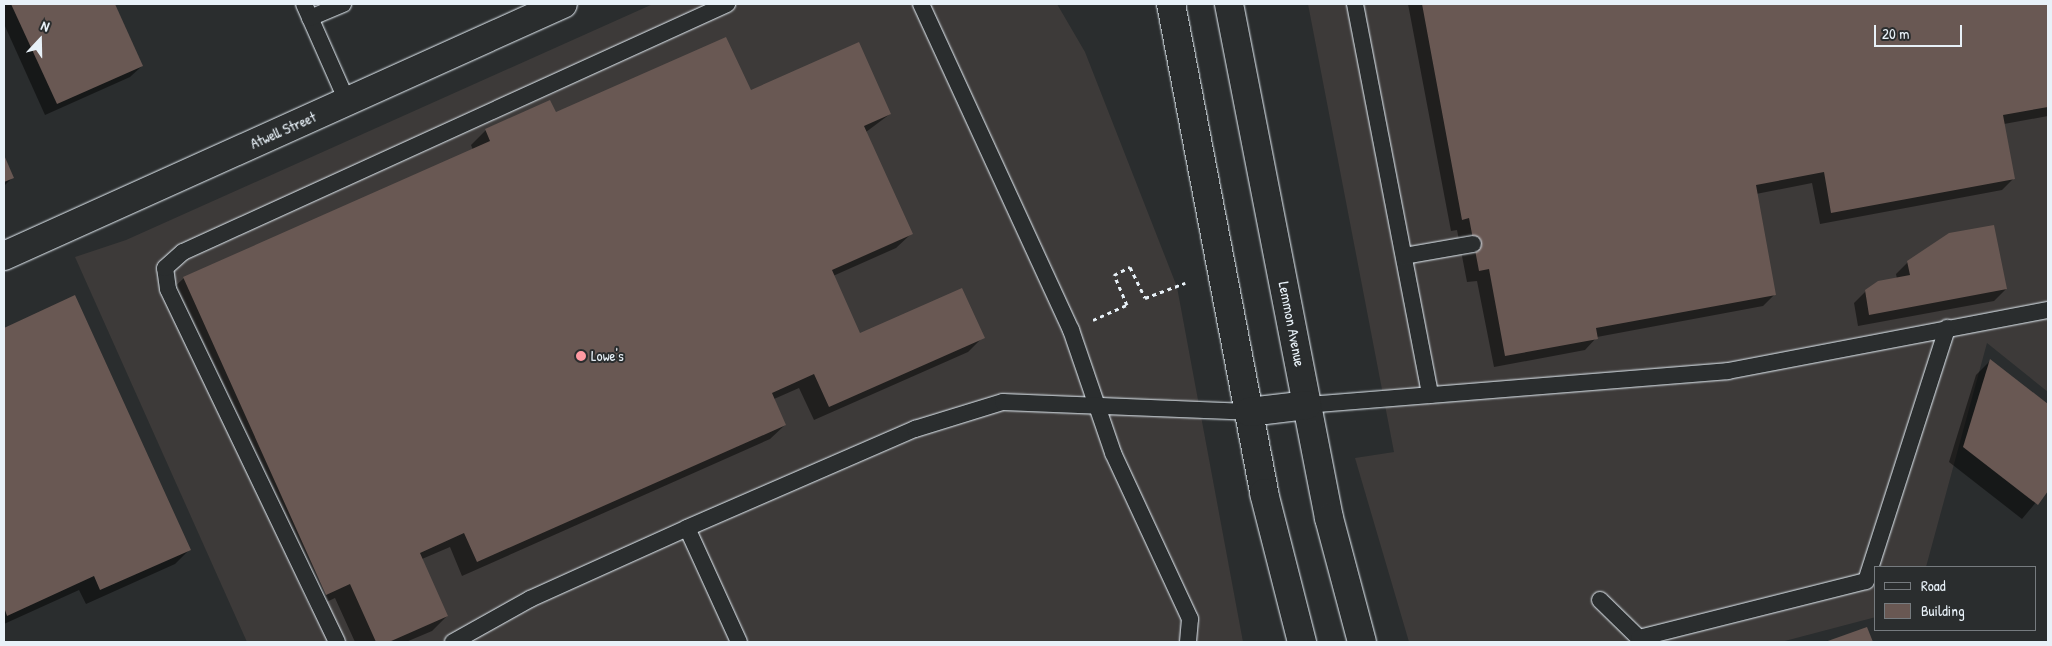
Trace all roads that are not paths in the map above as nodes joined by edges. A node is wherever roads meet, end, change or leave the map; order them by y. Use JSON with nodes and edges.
{"nodes":[{"id":1,"x":343,"y":4,"type":"edge"},
{"id":2,"x":563,"y":4,"type":"edge"},
{"id":3,"x":727,"y":4,"type":"edge"},
{"id":4,"x":922,"y":4,"type":"edge"},
{"id":5,"x":1171,"y":4,"type":"edge"},
{"id":6,"x":1229,"y":4,"type":"edge"},
{"id":7,"x":1355,"y":4,"type":"edge"},
{"id":8,"x":307,"y":11,"type":"edge"},
{"id":9,"x":347,"y":101,"type":"junction"},
{"id":10,"x":1473,"y":244,"type":"dead end"},
{"id":11,"x":4,"y":256,"type":"edge"},
{"id":12,"x":1404,"y":256,"type":"junction"},
{"id":13,"x":2048,"y":310,"type":"edge"},
{"id":14,"x":1947,"y":328,"type":"junction"},
{"id":15,"x":1430,"y":395,"type":"junction"},
{"id":16,"x":1096,"y":404,"type":"junction"},
{"id":17,"x":1307,"y":405,"type":"junction"},
{"id":18,"x":1249,"y":412,"type":"junction"},
{"id":19,"x":687,"y":528,"type":"junction"},
{"id":20,"x":1600,"y":600,"type":"dead end"},
{"id":21,"x":337,"y":642,"type":"edge"},
{"id":22,"x":453,"y":642,"type":"edge"},
{"id":23,"x":739,"y":642,"type":"edge"},
{"id":24,"x":1188,"y":642,"type":"edge"},
{"id":25,"x":1302,"y":642,"type":"edge"},
{"id":26,"x":1362,"y":642,"type":"edge"}],
"edges":[{"from":1,"to":8,"type":"lane"},
{"from":2,"to":9,"type":"main road","name":"Atwell Street"},
{"from":3,"to":21,"type":"lane"},
{"from":4,"to":16,"type":"lane"},
{"from":5,"to":18,"type":"main road"},
{"from":6,"to":17,"type":"main road","name":"Lemmon Avenue"},
{"from":7,"to":12,"type":"lane"},
{"from":8,"to":9,"type":"lane"},
{"from":9,"to":11,"type":"main road","name":"Atwell Street"},
{"from":10,"to":12,"type":"lane"},
{"from":12,"to":15,"type":"lane"},
{"from":13,"to":14,"type":"lane"},
{"from":14,"to":15,"type":"lane"},
{"from":14,"to":20,"type":"lane"},
{"from":15,"to":17,"type":"lane"},
{"from":16,"to":18,"type":"lane"},
{"from":16,"to":19,"type":"lane"},
{"from":16,"to":24,"type":"lane"},
{"from":17,"to":18,"type":"main road"},
{"from":17,"to":26,"type":"main road","name":"Lemmon Avenue"},
{"from":18,"to":25,"type":"main road"},
{"from":19,"to":22,"type":"lane"},
{"from":19,"to":23,"type":"lane"}]}
